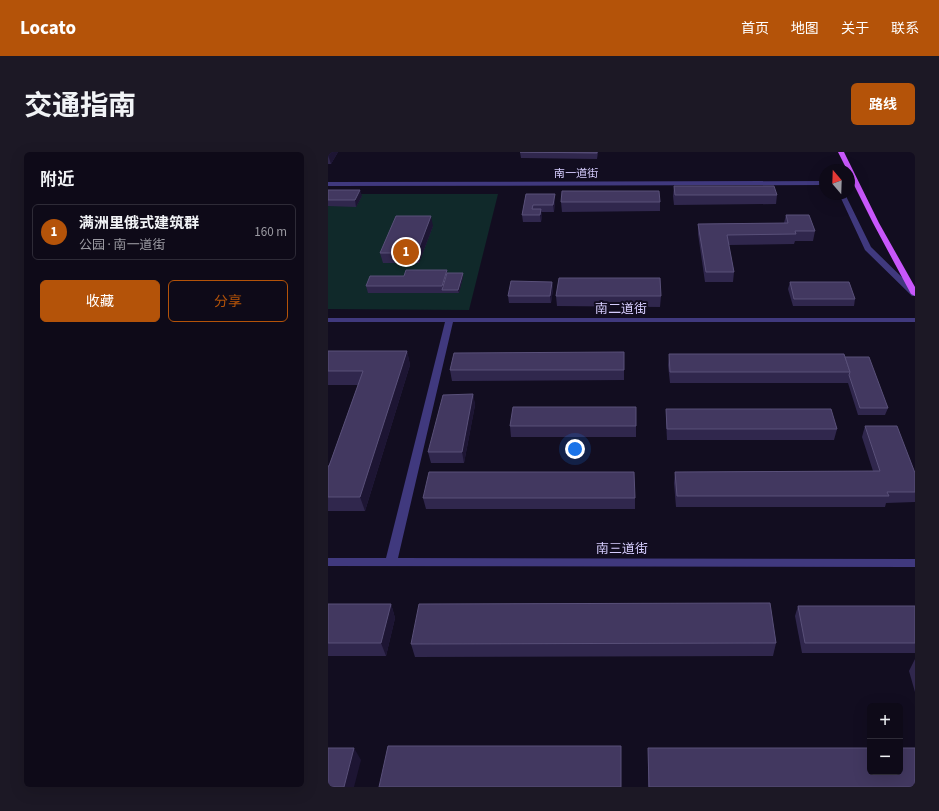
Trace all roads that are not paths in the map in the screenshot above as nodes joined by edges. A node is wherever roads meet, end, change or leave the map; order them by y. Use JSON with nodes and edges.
{"nodes":[{"id":1,"x":841,"y":152,"type":"edge"},
{"id":2,"x":819,"y":183,"type":"edge"},
{"id":3,"x":328,"y":184,"type":"edge"},
{"id":4,"x":845,"y":200,"type":"edge"},
{"id":5,"x":915,"y":294,"type":"edge"},
{"id":6,"x":328,"y":320,"type":"edge"},
{"id":7,"x":450,"y":320,"type":"junction"},
{"id":8,"x":915,"y":320,"type":"edge"},
{"id":9,"x":328,"y":562,"type":"edge"},
{"id":10,"x":391,"y":562,"type":"junction"},
{"id":11,"x":915,"y":563,"type":"edge"}],
"edges":[{"from":1,"to":5,"type":"main road"},
{"from":2,"to":3,"type":"street","name":"南一道街"},
{"from":4,"to":5,"type":"street"},
{"from":6,"to":7,"type":"street","name":"南二道街"},
{"from":7,"to":8,"type":"street","name":"南二道街"},
{"from":7,"to":10,"type":"street"},
{"from":9,"to":10,"type":"street","name":"南三道街"},
{"from":10,"to":11,"type":"street","name":"南三道街"}]}
